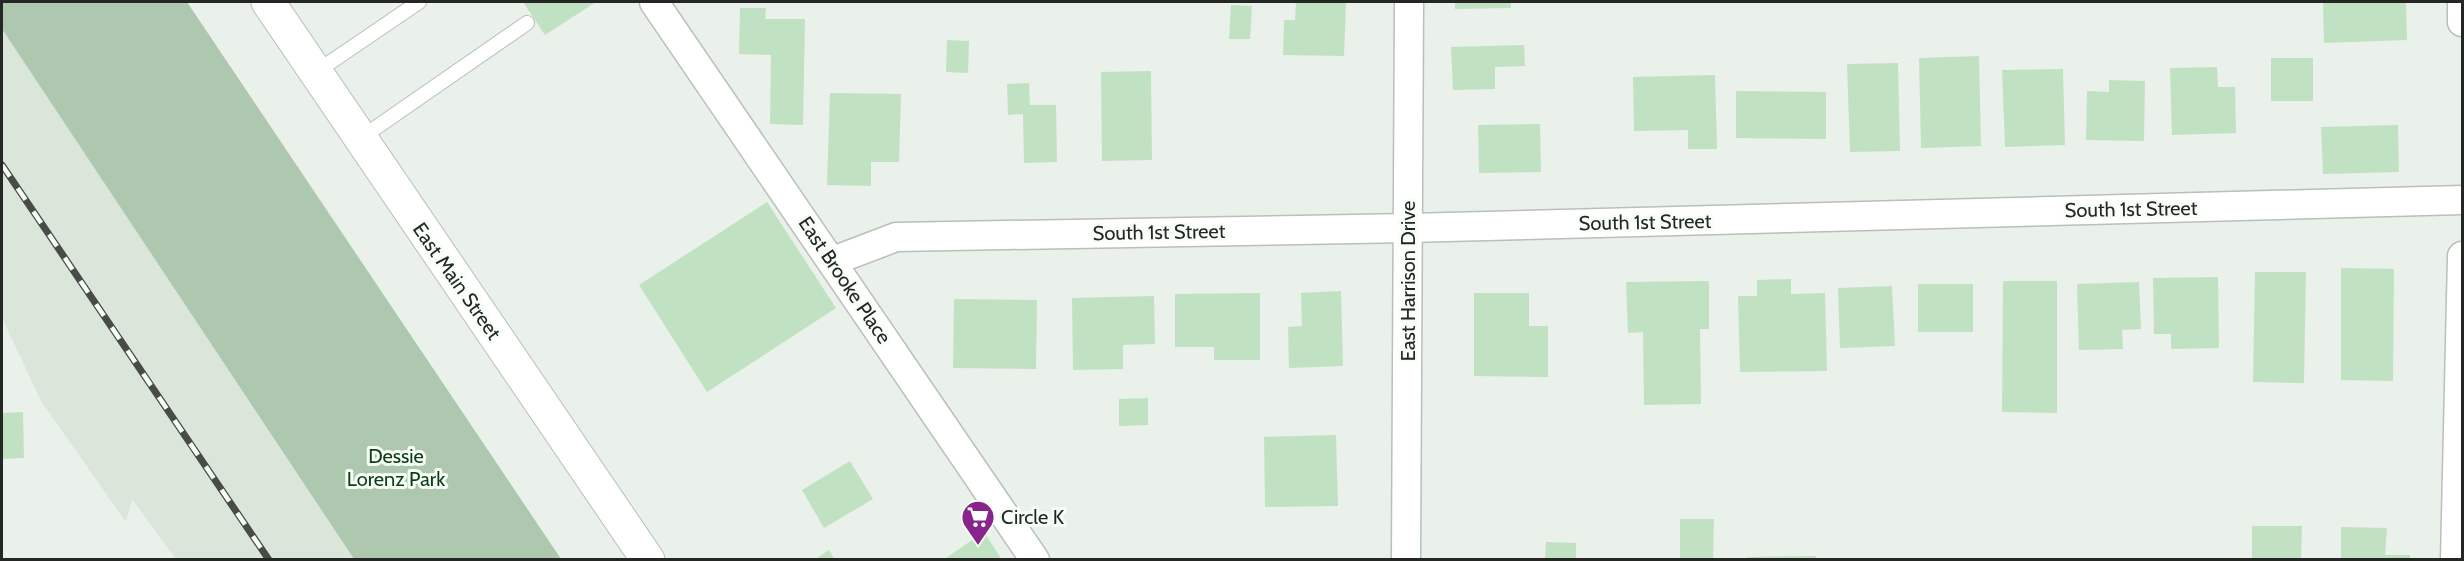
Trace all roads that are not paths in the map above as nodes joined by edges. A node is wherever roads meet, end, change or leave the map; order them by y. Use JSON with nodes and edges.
{"nodes":[{"id":1,"x":268,"y":2,"type":"edge"},
{"id":2,"x":419,"y":2,"type":"edge"},
{"id":3,"x":654,"y":2,"type":"edge"},
{"id":4,"x":1409,"y":2,"type":"edge"},
{"id":5,"x":2462,"y":2,"type":"edge"},
{"id":6,"x":2463,"y":22,"type":"edge"},
{"id":7,"x":527,"y":23,"type":"dead end"},
{"id":8,"x":316,"y":72,"type":"junction"},
{"id":9,"x":360,"y":138,"type":"junction"},
{"id":10,"x":2463,"y":200,"type":"edge"},
{"id":11,"x":1408,"y":228,"type":"junction"},
{"id":12,"x":2463,"y":256,"type":"edge"},
{"id":13,"x":832,"y":261,"type":"junction"},
{"id":14,"x":648,"y":560,"type":"edge"},
{"id":15,"x":1035,"y":560,"type":"edge"},
{"id":16,"x":1406,"y":560,"type":"edge"},
{"id":17,"x":2455,"y":560,"type":"edge"}],
"edges":[{"from":1,"to":8,"type":"main road","name":"East Main Street"},
{"from":2,"to":8,"type":"lane"},
{"from":3,"to":13,"type":"street","name":"East Brooke Place"},
{"from":4,"to":11,"type":"street","name":"East Harrison Drive"},
{"from":5,"to":6,"type":"street"},
{"from":7,"to":9,"type":"lane"},
{"from":8,"to":9,"type":"main road","name":"East Main Street"},
{"from":9,"to":14,"type":"main road","name":"East Main Street"},
{"from":10,"to":11,"type":"street","name":"South 1st Street"},
{"from":11,"to":13,"type":"street","name":"South 1st Street"},
{"from":11,"to":16,"type":"street","name":"East Harrison Drive"},
{"from":12,"to":17,"type":"street"},
{"from":13,"to":15,"type":"street","name":"East Brooke Place"}]}
